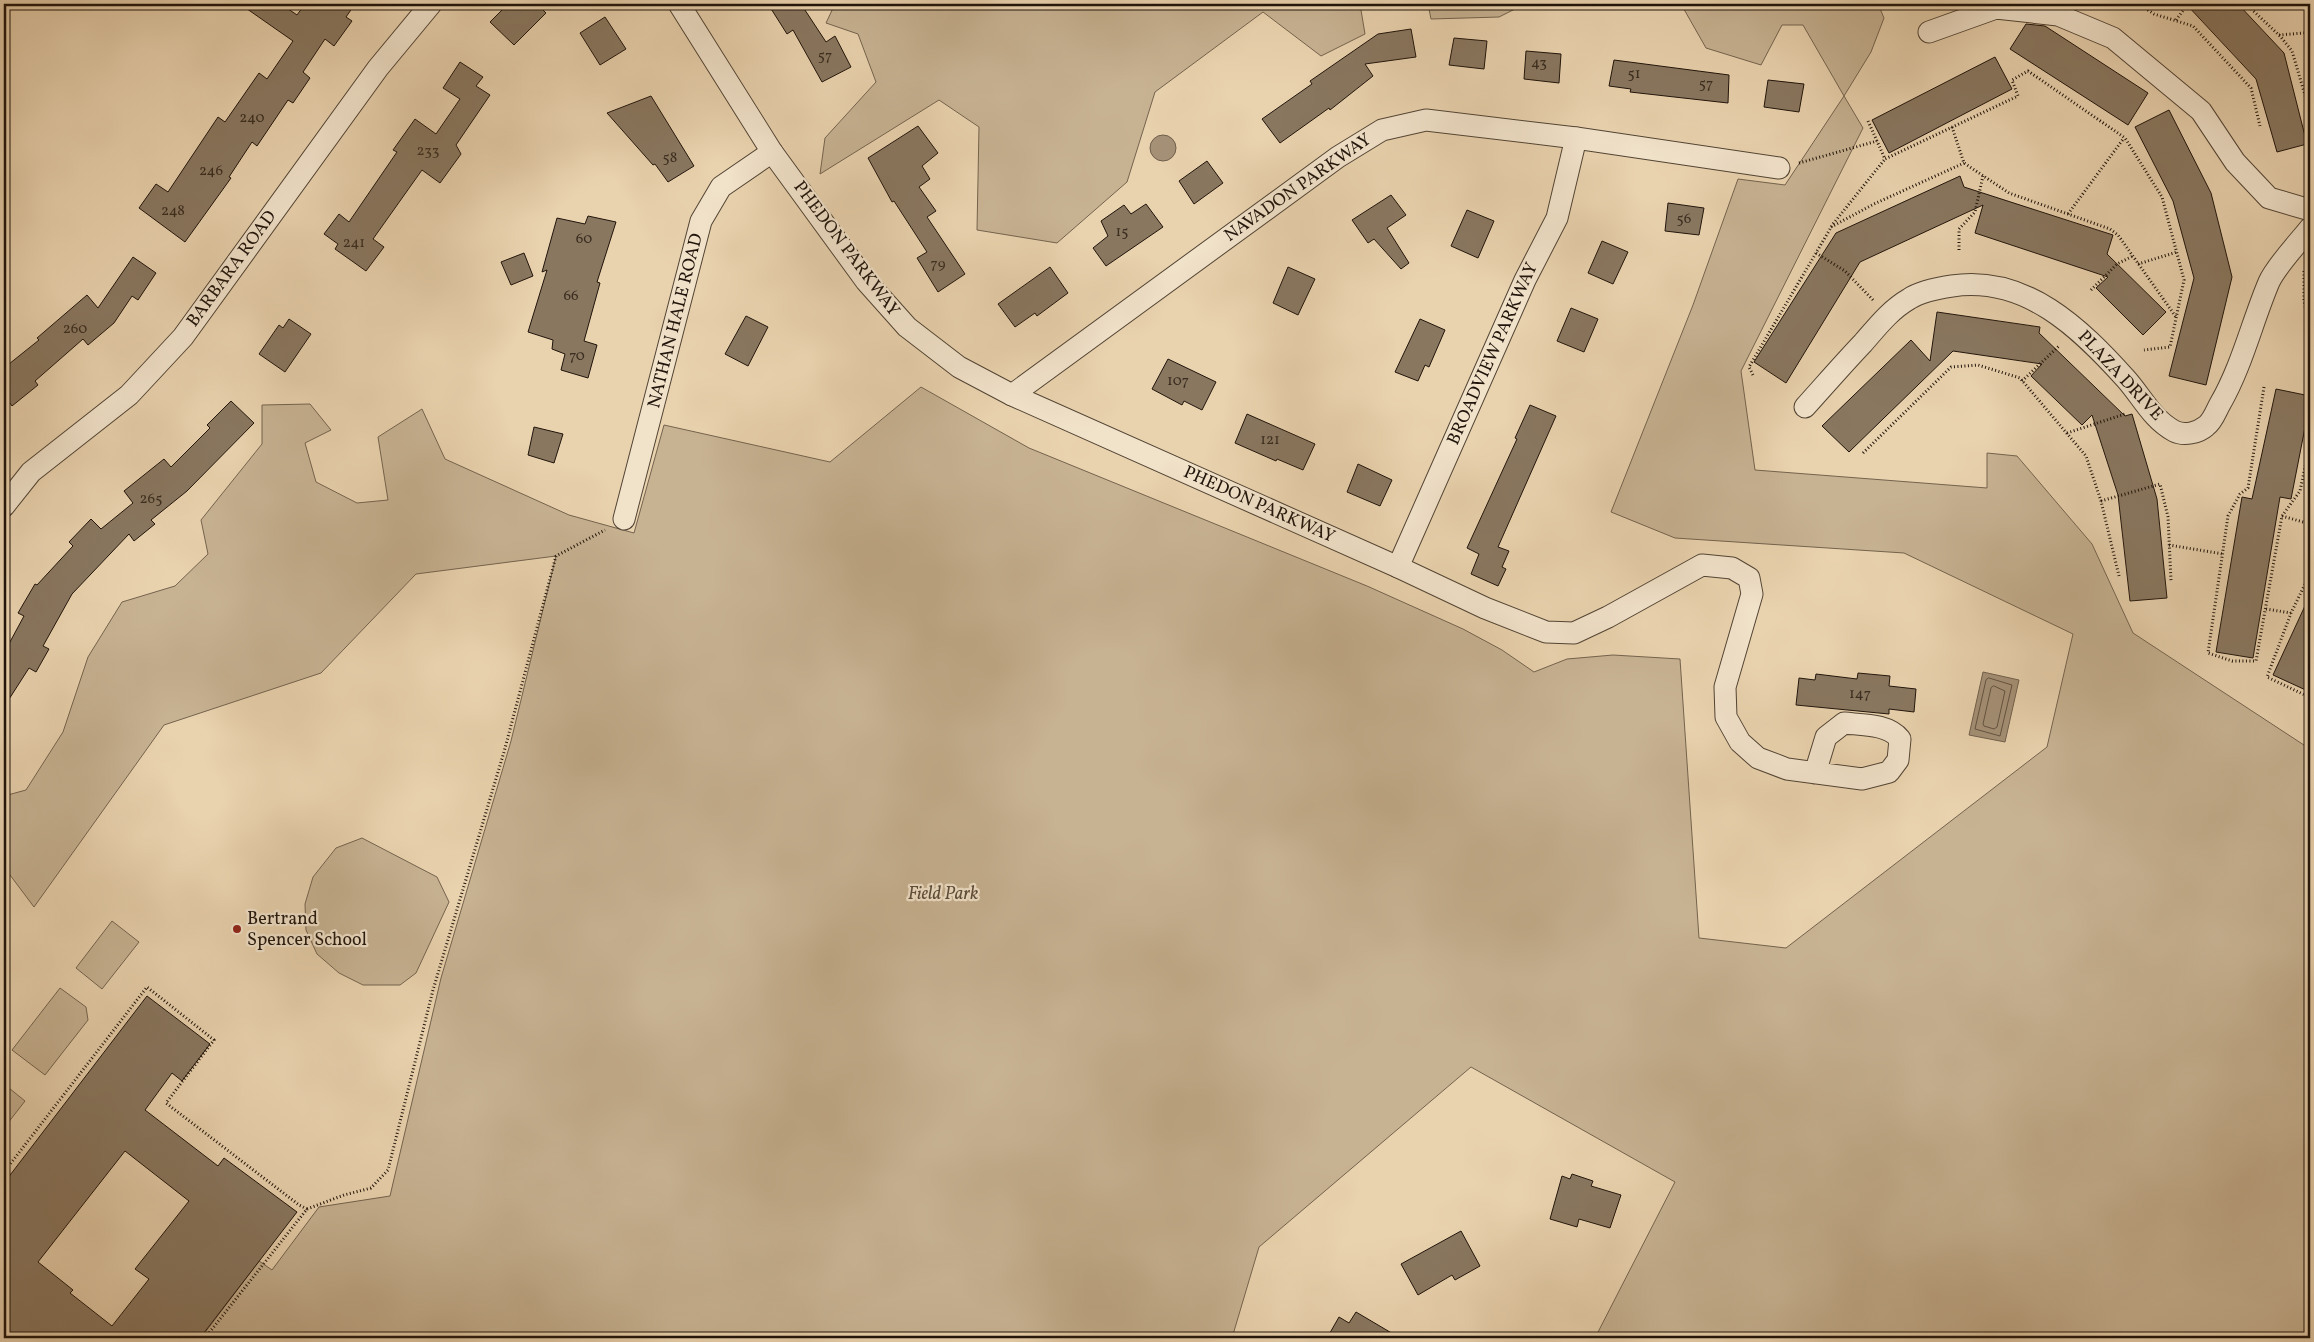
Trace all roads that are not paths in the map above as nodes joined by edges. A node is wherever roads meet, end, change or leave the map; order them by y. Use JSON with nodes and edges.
{"nodes":[{"id":1,"x":431,"y":4,"type":"edge"},
{"id":2,"x":679,"y":4,"type":"edge"},
{"id":3,"x":1929,"y":32,"type":"dead end"},
{"id":4,"x":1576,"y":138,"type":"junction"},
{"id":5,"x":772,"y":152,"type":"junction"},
{"id":6,"x":1779,"y":168,"type":"road end"},
{"id":7,"x":2310,"y":210,"type":"edge"},
{"id":8,"x":2310,"y":228,"type":"edge"},
{"id":9,"x":1012,"y":395,"type":"junction"},
{"id":10,"x":1804,"y":407,"type":"dead end"},
{"id":11,"x":4,"y":506,"type":"edge"},
{"id":12,"x":624,"y":519,"type":"road end"},
{"id":13,"x":1398,"y":567,"type":"junction"},
{"id":14,"x":1815,"y":773,"type":"dead end"}],
"edges":[{"from":1,"to":11,"type":"street","name":"BARBARA ROAD"},
{"from":2,"to":5,"type":"street","name":"PHEDON PARKWAY"},
{"from":3,"to":7,"type":"street"},
{"from":4,"to":6,"type":"street","name":"NAVADON PARKWAY"},
{"from":4,"to":9,"type":"street","name":"NAVADON PARKWAY"},
{"from":4,"to":13,"type":"street","name":"BROADVIEW PARKWAY"},
{"from":5,"to":9,"type":"street","name":"PHEDON PARKWAY"},
{"from":5,"to":12,"type":"street","name":"NATHAN HALE ROAD"},
{"from":8,"to":10,"type":"street","name":"PLAZA DRIVE"},
{"from":9,"to":13,"type":"street","name":"PHEDON PARKWAY"},
{"from":13,"to":14,"type":"street","name":"PHEDON PARKWAY"}]}
